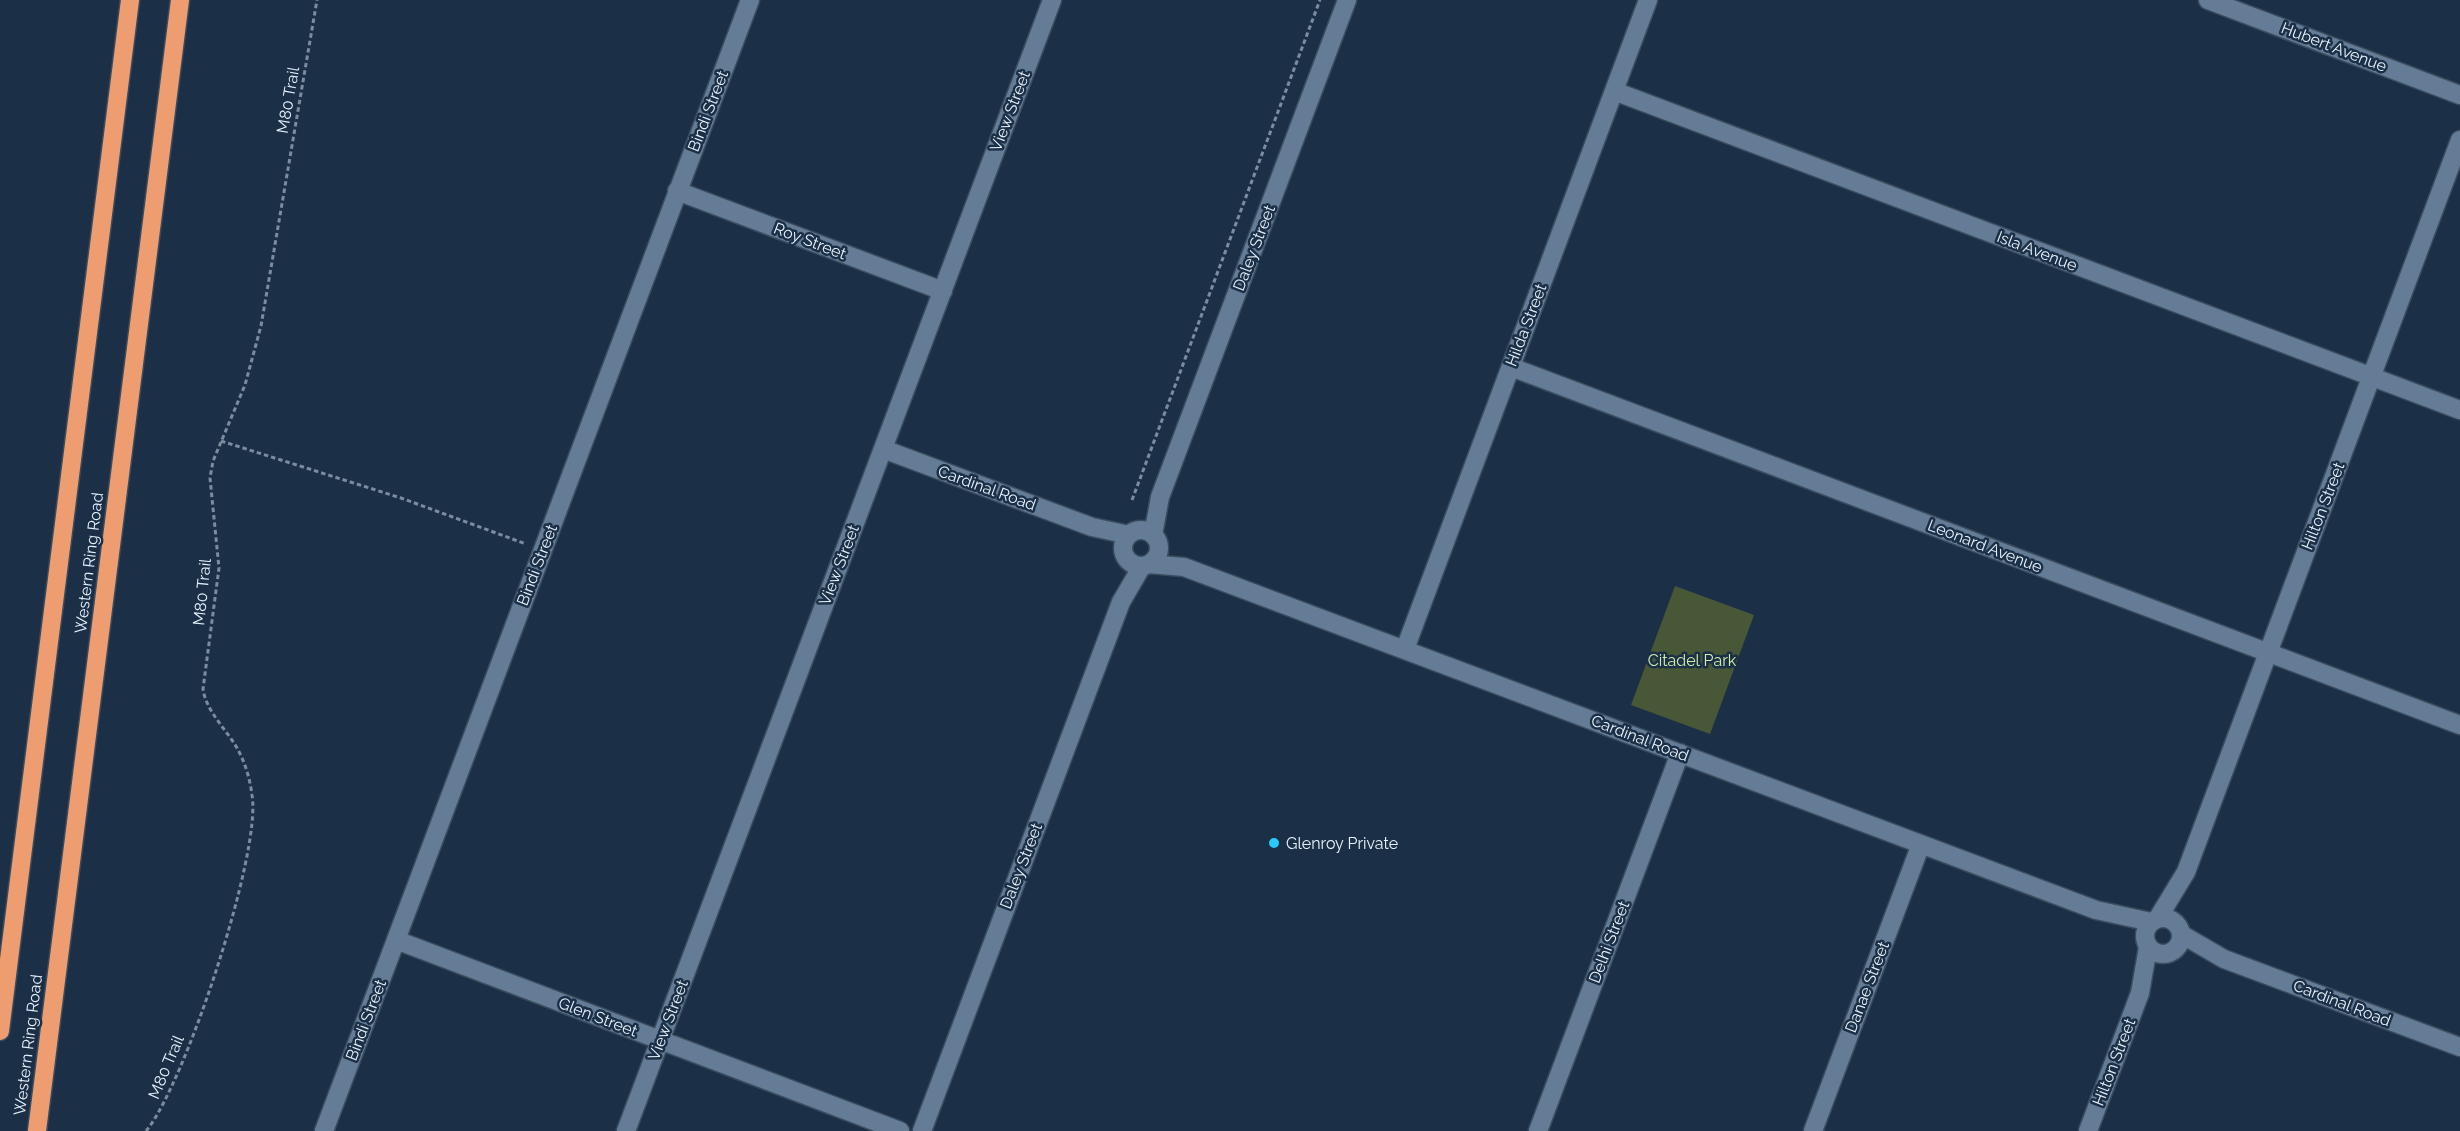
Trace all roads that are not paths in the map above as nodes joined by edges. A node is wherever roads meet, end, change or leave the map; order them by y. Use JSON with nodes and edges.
{"nodes":[{"id":1,"x":130,"y":0,"type":"edge"},
{"id":2,"x":180,"y":0,"type":"edge"},
{"id":3,"x":750,"y":0,"type":"edge"},
{"id":4,"x":1052,"y":0,"type":"edge"},
{"id":5,"x":1347,"y":0,"type":"edge"},
{"id":6,"x":1648,"y":0,"type":"edge"},
{"id":7,"x":2208,"y":0,"type":"edge"},
{"id":8,"x":1614,"y":91,"type":"junction"},
{"id":9,"x":2460,"y":94,"type":"edge"},
{"id":10,"x":2460,"y":140,"type":"edge"},
{"id":11,"x":677,"y":192,"type":"junction"},
{"id":12,"x":943,"y":291,"type":"junction"},
{"id":13,"x":1510,"y":367,"type":"junction"},
{"id":14,"x":2371,"y":376,"type":"junction"},
{"id":15,"x":2460,"y":410,"type":"edge"},
{"id":16,"x":883,"y":449,"type":"junction"},
{"id":17,"x":1140,"y":548,"type":"junction"},
{"id":18,"x":1405,"y":649,"type":"junction"},
{"id":19,"x":2267,"y":652,"type":"junction"},
{"id":20,"x":2460,"y":724,"type":"edge"},
{"id":21,"x":1680,"y":753,"type":"junction"},
{"id":22,"x":1921,"y":844,"type":"junction"},
{"id":23,"x":2186,"y":872,"type":"junction"},
{"id":24,"x":2179,"y":930,"type":"junction"},
{"id":25,"x":2157,"y":938,"type":"junction"},
{"id":26,"x":396,"y":940,"type":"junction"},
{"id":27,"x":2224,"y":959,"type":"junction"},
{"id":28,"x":0,"y":1031,"type":"edge"},
{"id":29,"x":660,"y":1041,"type":"junction"},
{"id":30,"x":2460,"y":1047,"type":"edge"},
{"id":31,"x":37,"y":1131,"type":"edge"},
{"id":32,"x":324,"y":1131,"type":"edge"},
{"id":33,"x":626,"y":1131,"type":"edge"},
{"id":34,"x":900,"y":1131,"type":"edge"},
{"id":35,"x":922,"y":1131,"type":"edge"},
{"id":36,"x":1538,"y":1131,"type":"edge"},
{"id":37,"x":1813,"y":1131,"type":"edge"},
{"id":38,"x":2088,"y":1131,"type":"edge"}],
"edges":[{"from":1,"to":28,"type":"highway","name":"Western Ring Road"},
{"from":2,"to":31,"type":"highway","name":"Western Ring Road"},
{"from":3,"to":11,"type":"street","name":"Bindi Street"},
{"from":4,"to":12,"type":"street","name":"View Street"},
{"from":5,"to":17,"type":"street","name":"Daley Street"},
{"from":6,"to":8,"type":"street","name":"Hilda Street"},
{"from":7,"to":9,"type":"street","name":"Hubert Avenue"},
{"from":8,"to":13,"type":"street","name":"Hilda Street"},
{"from":8,"to":14,"type":"street","name":"Isla Avenue"},
{"from":10,"to":14,"type":"street","name":"Hilton Street"},
{"from":11,"to":12,"type":"street","name":"Roy Street"},
{"from":11,"to":26,"type":"street","name":"Bindi Street"},
{"from":12,"to":16,"type":"street","name":"View Street"},
{"from":13,"to":18,"type":"street","name":"Hilda Street"},
{"from":13,"to":19,"type":"street","name":"Leonard Avenue"},
{"from":14,"to":15,"type":"street","name":"Isla Avenue"},
{"from":14,"to":19,"type":"street","name":"Hilton Street"},
{"from":16,"to":17,"type":"street","name":"Cardinal Road"},
{"from":16,"to":29,"type":"street","name":"View Street"},
{"from":17,"to":18,"type":"street","name":"Cardinal Road"},
{"from":17,"to":35,"type":"street","name":"Daley Street"},
{"from":18,"to":21,"type":"street","name":"Cardinal Road"},
{"from":19,"to":20,"type":"street","name":"Leonard Avenue"},
{"from":19,"to":23,"type":"street","name":"Hilton Street"},
{"from":21,"to":22,"type":"street","name":"Cardinal Road"},
{"from":21,"to":36,"type":"street","name":"Delhi Street"},
{"from":22,"to":25,"type":"street","name":"Cardinal Road"},
{"from":22,"to":37,"type":"street","name":"Danae Street"},
{"from":23,"to":24,"type":"street","name":"Hilton Street"},
{"from":23,"to":25,"type":"street","name":"Hilton Street"},
{"from":24,"to":25,"type":"street","name":"Hilton Street"},
{"from":24,"to":25,"type":"street","name":"Cardinal Road"},
{"from":24,"to":27,"type":"street","name":"Cardinal Road"},
{"from":25,"to":27,"type":"street","name":"Cardinal Road"},
{"from":25,"to":38,"type":"street","name":"Hilton Street"},
{"from":26,"to":29,"type":"street","name":"Glen Street"},
{"from":26,"to":32,"type":"street","name":"Bindi Street"},
{"from":27,"to":30,"type":"street","name":"Cardinal Road"},
{"from":29,"to":33,"type":"street","name":"View Street"},
{"from":29,"to":34,"type":"street","name":"Glen Street"}]}
